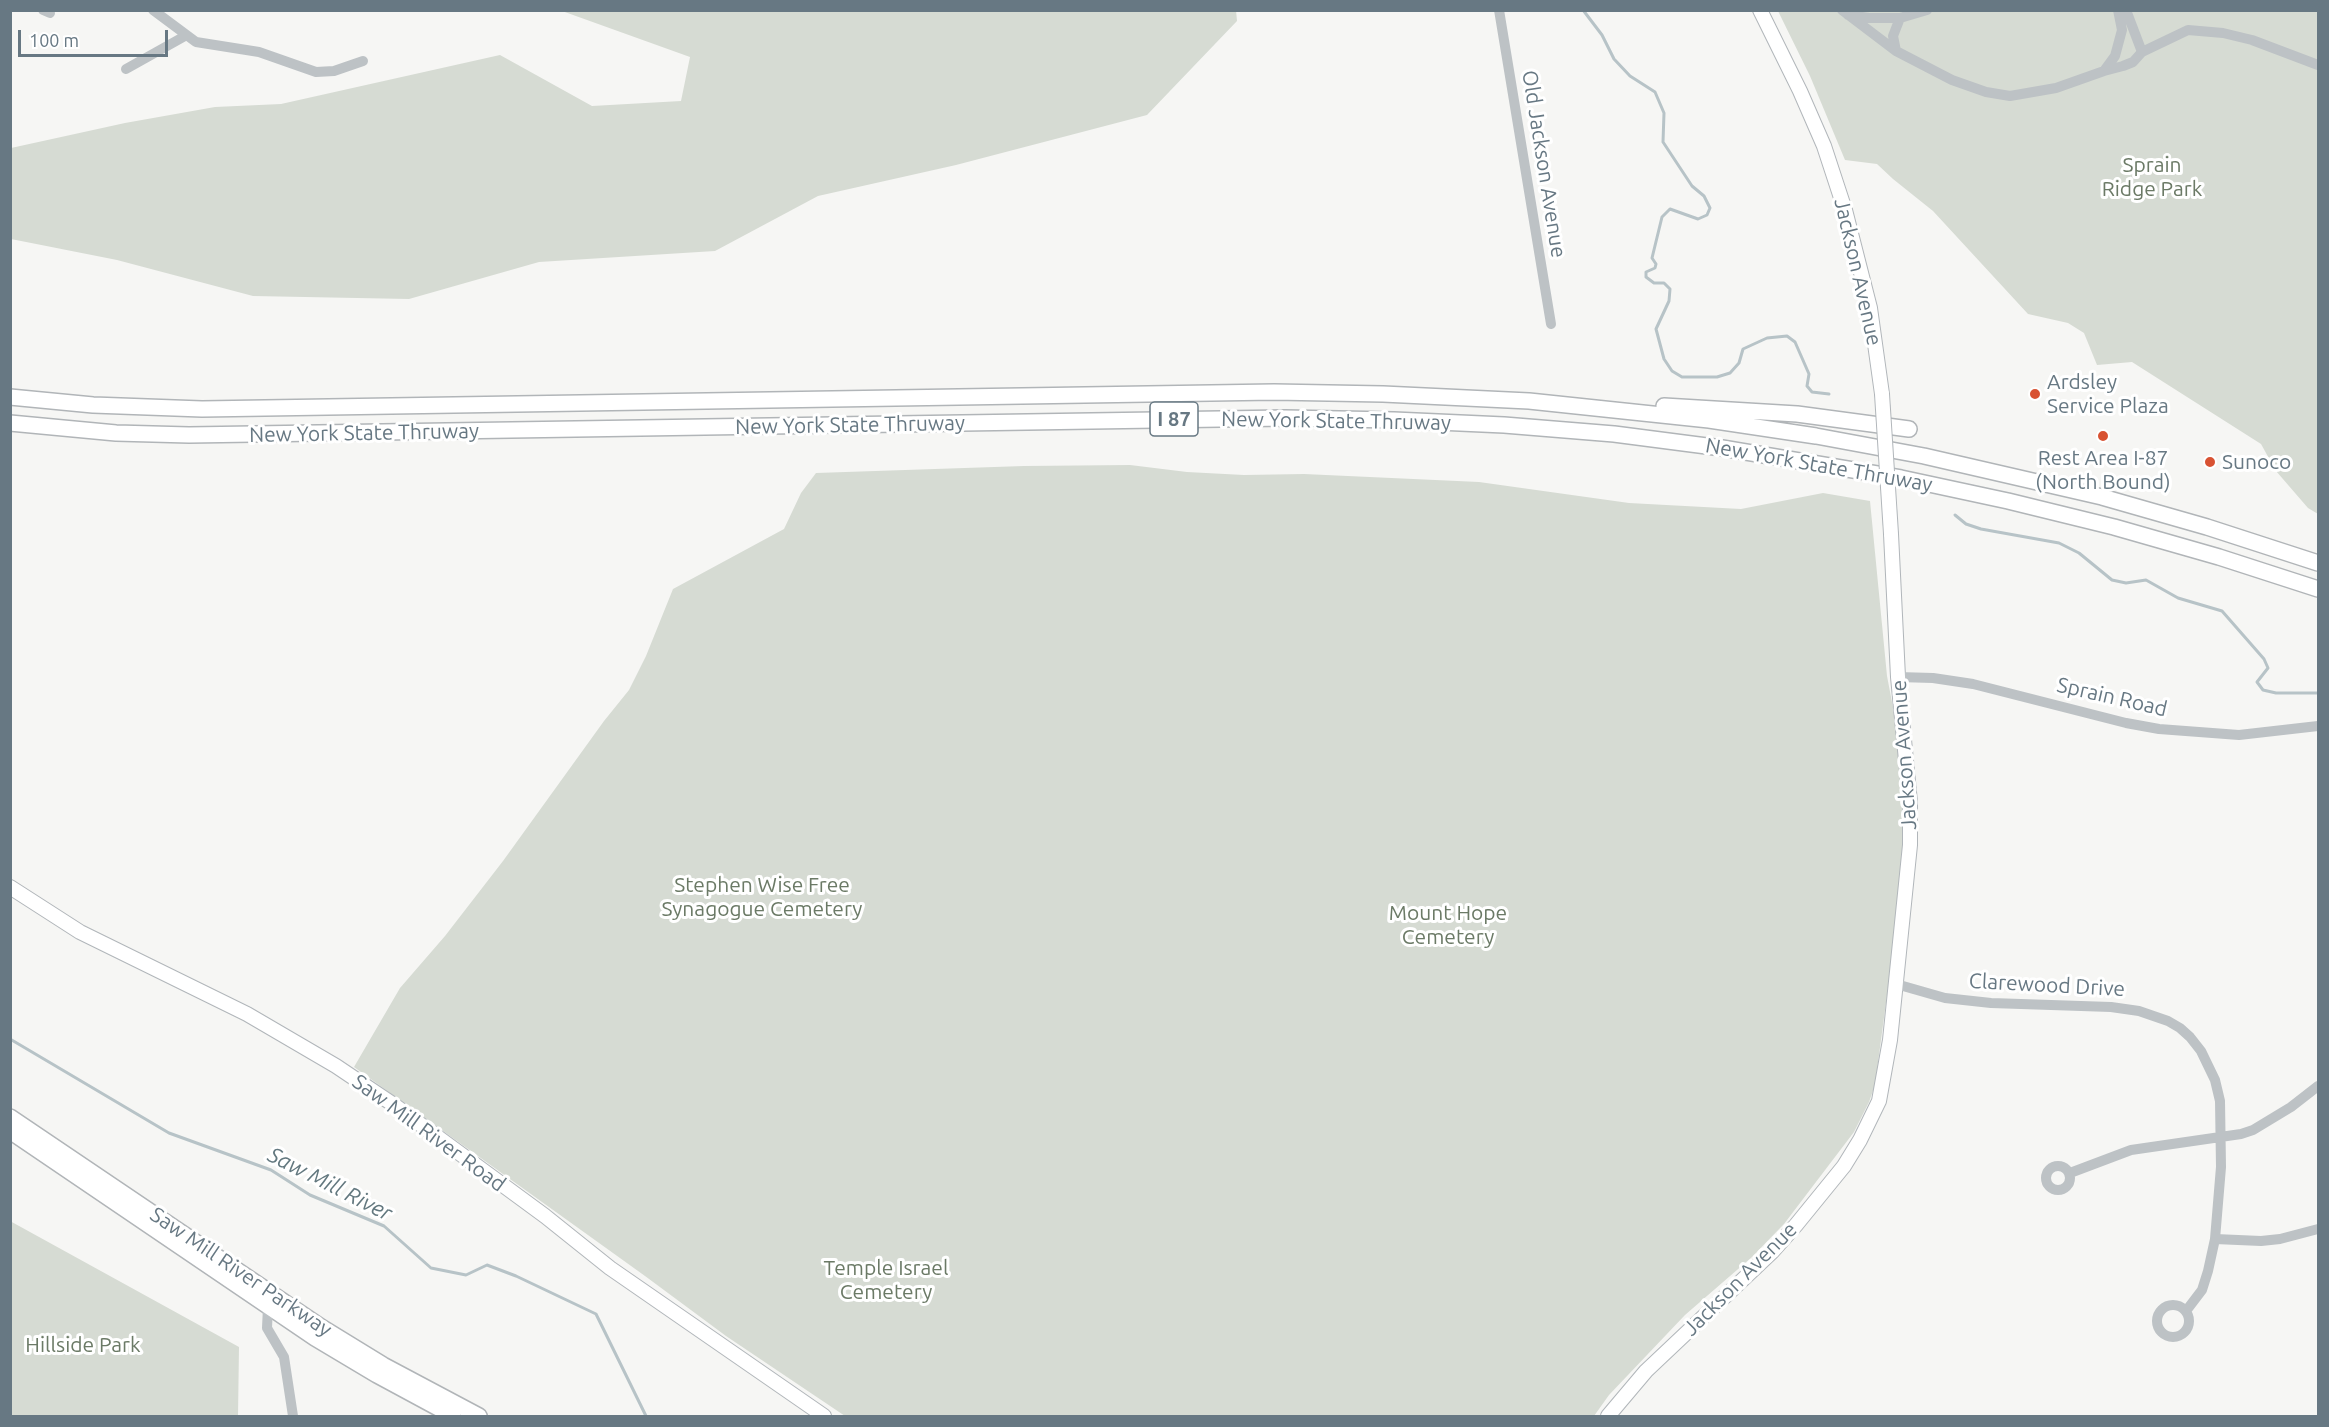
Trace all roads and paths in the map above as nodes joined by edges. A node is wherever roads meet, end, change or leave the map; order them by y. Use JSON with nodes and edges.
{"nodes":[{"id":1,"x":153,"y":10,"type":"edge"},
{"id":2,"x":1499,"y":10,"type":"edge"},
{"id":3,"x":1760,"y":10,"type":"edge"},
{"id":4,"x":1928,"y":10,"type":"edge"},
{"id":5,"x":2118,"y":10,"type":"edge"},
{"id":6,"x":2126,"y":10,"type":"edge"},
{"id":7,"x":1843,"y":12,"type":"edge"},
{"id":8,"x":1900,"y":18,"type":"junction"},
{"id":9,"x":185,"y":36,"type":"junction"},
{"id":10,"x":1896,"y":51,"type":"junction"},
{"id":11,"x":2142,"y":52,"type":"junction"},
{"id":12,"x":363,"y":61,"type":"dead end"},
{"id":13,"x":2319,"y":65,"type":"edge"},
{"id":14,"x":126,"y":69,"type":"dead end"},
{"id":15,"x":2104,"y":71,"type":"junction"},
{"id":16,"x":1551,"y":324,"type":"dead end"},
{"id":17,"x":10,"y":397,"type":"edge"},
{"id":18,"x":1565,"y":404,"type":"junction"},
{"id":19,"x":10,"y":423,"type":"edge"},
{"id":20,"x":1909,"y":429,"type":"dead end"},
{"id":21,"x":2319,"y":563,"type":"edge"},
{"id":22,"x":2319,"y":590,"type":"edge"},
{"id":23,"x":1898,"y":677,"type":"junction"},
{"id":24,"x":2319,"y":726,"type":"edge"},
{"id":25,"x":10,"y":887,"type":"edge"},
{"id":26,"x":1896,"y":984,"type":"junction"},
{"id":27,"x":2319,"y":1086,"type":"edge"},
{"id":28,"x":10,"y":1117,"type":"edge"},
{"id":29,"x":10,"y":1131,"type":"edge"},
{"id":30,"x":2219,"y":1137,"type":"junction"},
{"id":31,"x":2070,"y":1173,"type":"dead end"},
{"id":32,"x":2319,"y":1229,"type":"edge"},
{"id":33,"x":2215,"y":1239,"type":"junction"},
{"id":34,"x":268,"y":1307,"type":"junction"},
{"id":35,"x":2186,"y":1311,"type":"dead end"},
{"id":36,"x":293,"y":1416,"type":"edge"},
{"id":37,"x":453,"y":1416,"type":"edge"},
{"id":38,"x":479,"y":1416,"type":"edge"},
{"id":39,"x":824,"y":1416,"type":"edge"},
{"id":40,"x":1608,"y":1416,"type":"edge"}],
"edges":[{"from":1,"to":9,"type":"street"},
{"from":2,"to":16,"type":"street","name":"Old Jackson Avenue"},
{"from":3,"to":23,"type":"main road","name":"Jackson Avenue","bridge":true},
{"from":4,"to":8,"type":"street"},
{"from":5,"to":15,"type":"street"},
{"from":6,"to":11,"type":"street"},
{"from":7,"to":8,"type":"street"},
{"from":7,"to":10,"type":"street"},
{"from":8,"to":10,"type":"street"},
{"from":9,"to":12,"type":"street"},
{"from":9,"to":14,"type":"street"},
{"from":10,"to":15,"type":"street"},
{"from":11,"to":13,"type":"street"},
{"from":11,"to":15,"type":"street"},
{"from":17,"to":18,"type":"highway","name":"New York State Thruway","number":"I 87"},
{"from":18,"to":20,"type":"highway"},
{"from":18,"to":21,"type":"highway","name":"New York State Thruway","number":"I 87"},
{"from":19,"to":22,"type":"highway","name":"New York State Thruway","number":"I 87"},
{"from":23,"to":24,"type":"street","name":"Sprain Road"},
{"from":23,"to":26,"type":"main road","name":"Jackson Avenue"},
{"from":25,"to":39,"type":"main road","name":"Saw Mill River Road"},
{"from":26,"to":30,"type":"street","name":"Clarewood Drive"},
{"from":26,"to":40,"type":"main road","name":"Jackson Avenue"},
{"from":27,"to":30,"type":"street"},
{"from":28,"to":38,"type":"highway","name":"Saw Mill River Parkway"},
{"from":29,"to":34,"type":"highway","name":"Saw Mill River Parkway"},
{"from":30,"to":31,"type":"street"},
{"from":30,"to":33,"type":"street","name":"Clarewood Drive"},
{"from":32,"to":33,"type":"street"},
{"from":33,"to":35,"type":"street","name":"Clarewood Drive"},
{"from":34,"to":36,"type":"street"},
{"from":34,"to":37,"type":"highway","name":"Saw Mill River Parkway"}]}
